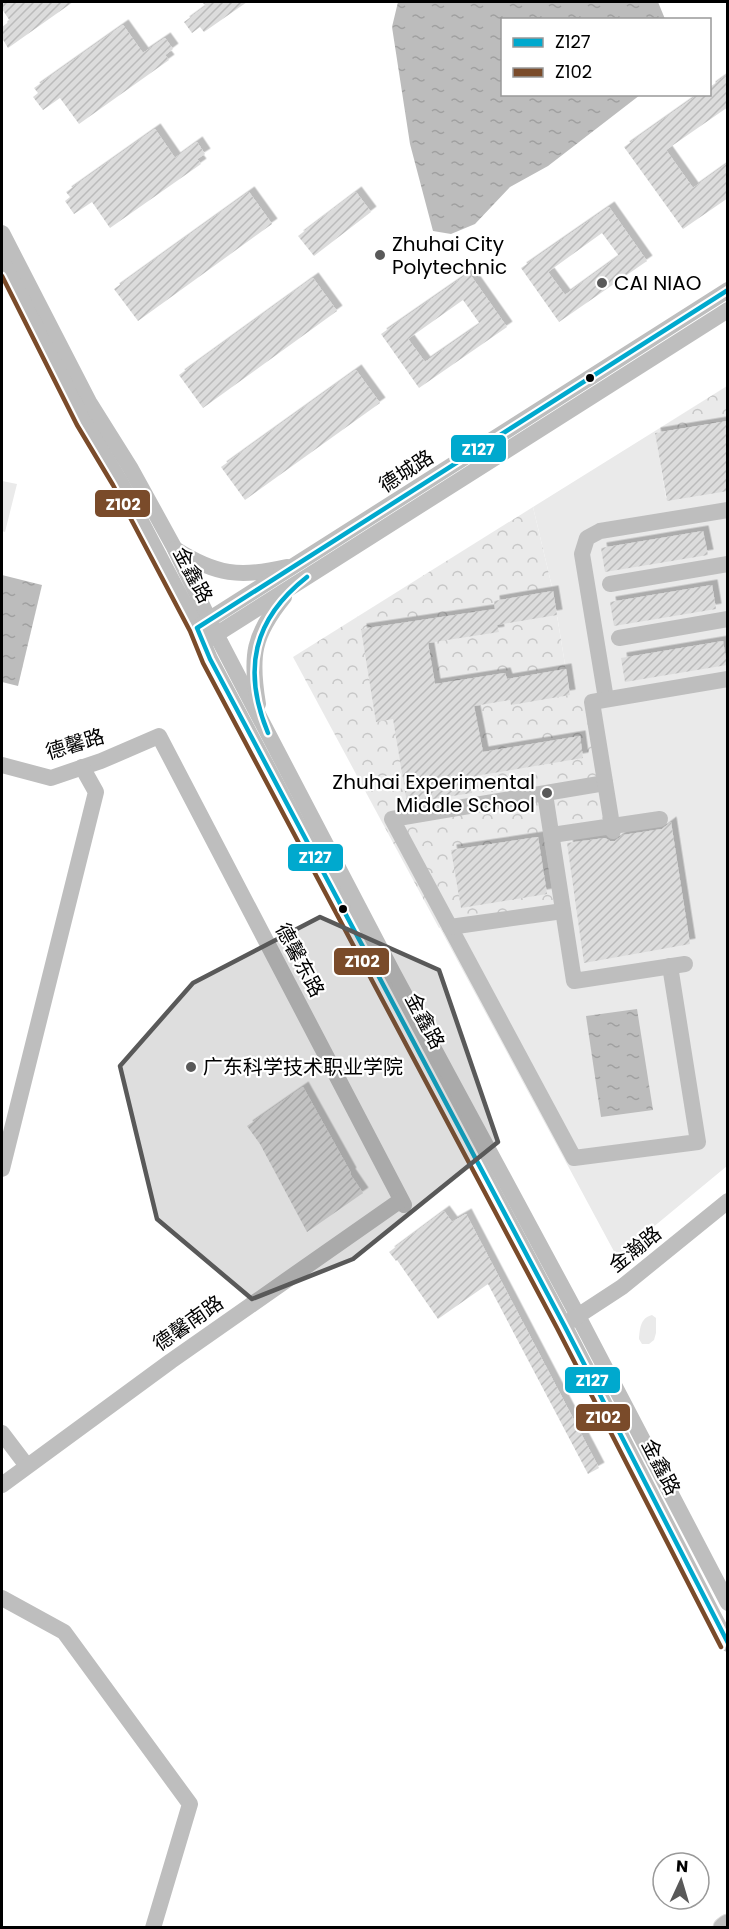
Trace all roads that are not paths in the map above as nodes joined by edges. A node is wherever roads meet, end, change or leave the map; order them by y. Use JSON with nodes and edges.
{"nodes":[{"id":1,"x":2,"y":232,"type":"edge"},
{"id":2,"x":2,"y":260,"type":"edge"},
{"id":3,"x":728,"y":290,"type":"edge"},
{"id":4,"x":728,"y":310,"type":"edge"},
{"id":5,"x":727,"y":515,"type":"edge"},
{"id":6,"x":175,"y":549,"type":"junction"},
{"id":7,"x":299,"y":564,"type":"junction"},
{"id":8,"x":728,"y":564,"type":"edge"},
{"id":9,"x":610,"y":584,"type":"dead end"},
{"id":10,"x":294,"y":585,"type":"junction"},
{"id":11,"x":728,"y":620,"type":"edge"},
{"id":12,"x":206,"y":631,"type":"junction"},
{"id":13,"x":619,"y":638,"type":"dead end"},
{"id":14,"x":728,"y":679,"type":"edge"},
{"id":15,"x":606,"y":699,"type":"junction"},
{"id":16,"x":260,"y":718,"type":"junction"},
{"id":17,"x":159,"y":736,"type":"joint"},
{"id":18,"x":2,"y":765,"type":"edge"},
{"id":19,"x":82,"y":767,"type":"junction"},
{"id":20,"x":605,"y":783,"type":"junction"},
{"id":21,"x":545,"y":794,"type":"junction"},
{"id":22,"x":660,"y":819,"type":"dead end"},
{"id":23,"x":613,"y":829,"type":"junction"},
{"id":24,"x":552,"y":835,"type":"junction"},
{"id":25,"x":563,"y":911,"type":"junction"},
{"id":26,"x":450,"y":927,"type":"junction"},
{"id":27,"x":2,"y":1169,"type":"edge"},
{"id":28,"x":728,"y":1201,"type":"edge"},
{"id":29,"x":402,"y":1202,"type":"joint"},
{"id":30,"x":571,"y":1320,"type":"junction"},
{"id":31,"x":2,"y":1433,"type":"edge"},
{"id":32,"x":27,"y":1466,"type":"junction"},
{"id":33,"x":2,"y":1485,"type":"edge"},
{"id":34,"x":2,"y":1598,"type":"edge"},
{"id":35,"x":728,"y":1604,"type":"edge"},
{"id":36,"x":728,"y":1644,"type":"edge"},
{"id":37,"x":153,"y":1928,"type":"edge"}],
"edges":[{"from":1,"to":6,"type":"street","name":"金鑫路"},
{"from":2,"to":12,"type":"street","name":"金鑫路"},
{"from":3,"to":7,"type":"street","name":"德城路"},
{"from":4,"to":10,"type":"street","name":"德城路"},
{"from":5,"to":15,"type":"street"},
{"from":6,"to":7,"type":"street"},
{"from":6,"to":12,"type":"street","name":"金鑫路"},
{"from":7,"to":12,"type":"street","name":"德城路"},
{"from":8,"to":9,"type":"street"},
{"from":10,"to":12,"type":"street","name":"德城路"},
{"from":10,"to":16,"type":"street"},
{"from":11,"to":13,"type":"street"},
{"from":12,"to":16,"type":"street","name":"金鑫路"},
{"from":12,"to":30,"type":"street","name":"金鑫路"},
{"from":14,"to":15,"type":"street"},
{"from":15,"to":20,"type":"street"},
{"from":16,"to":30,"type":"street","name":"金鑫路"},
{"from":17,"to":19,"type":"street","name":"德馨路"},
{"from":17,"to":29,"type":"street","name":"德馨东路"},
{"from":18,"to":19,"type":"street","name":"德馨路"},
{"from":19,"to":27,"type":"street"},
{"from":20,"to":21,"type":"street"},
{"from":20,"to":23,"type":"street"},
{"from":21,"to":24,"type":"street"},
{"from":21,"to":26,"type":"street"},
{"from":22,"to":23,"type":"street"},
{"from":23,"to":24,"type":"street"},
{"from":24,"to":25,"type":"street"},
{"from":25,"to":26,"type":"street"},
{"from":25,"to":26,"type":"street"},
{"from":28,"to":30,"type":"street","name":"金瀚路"},
{"from":29,"to":32,"type":"street","name":"德馨南路"},
{"from":30,"to":35,"type":"street","name":"金鑫路"},
{"from":30,"to":36,"type":"street","name":"金鑫路"},
{"from":31,"to":32,"type":"street"},
{"from":32,"to":33,"type":"street","name":"德馨南路"},
{"from":34,"to":37,"type":"street"}]}
